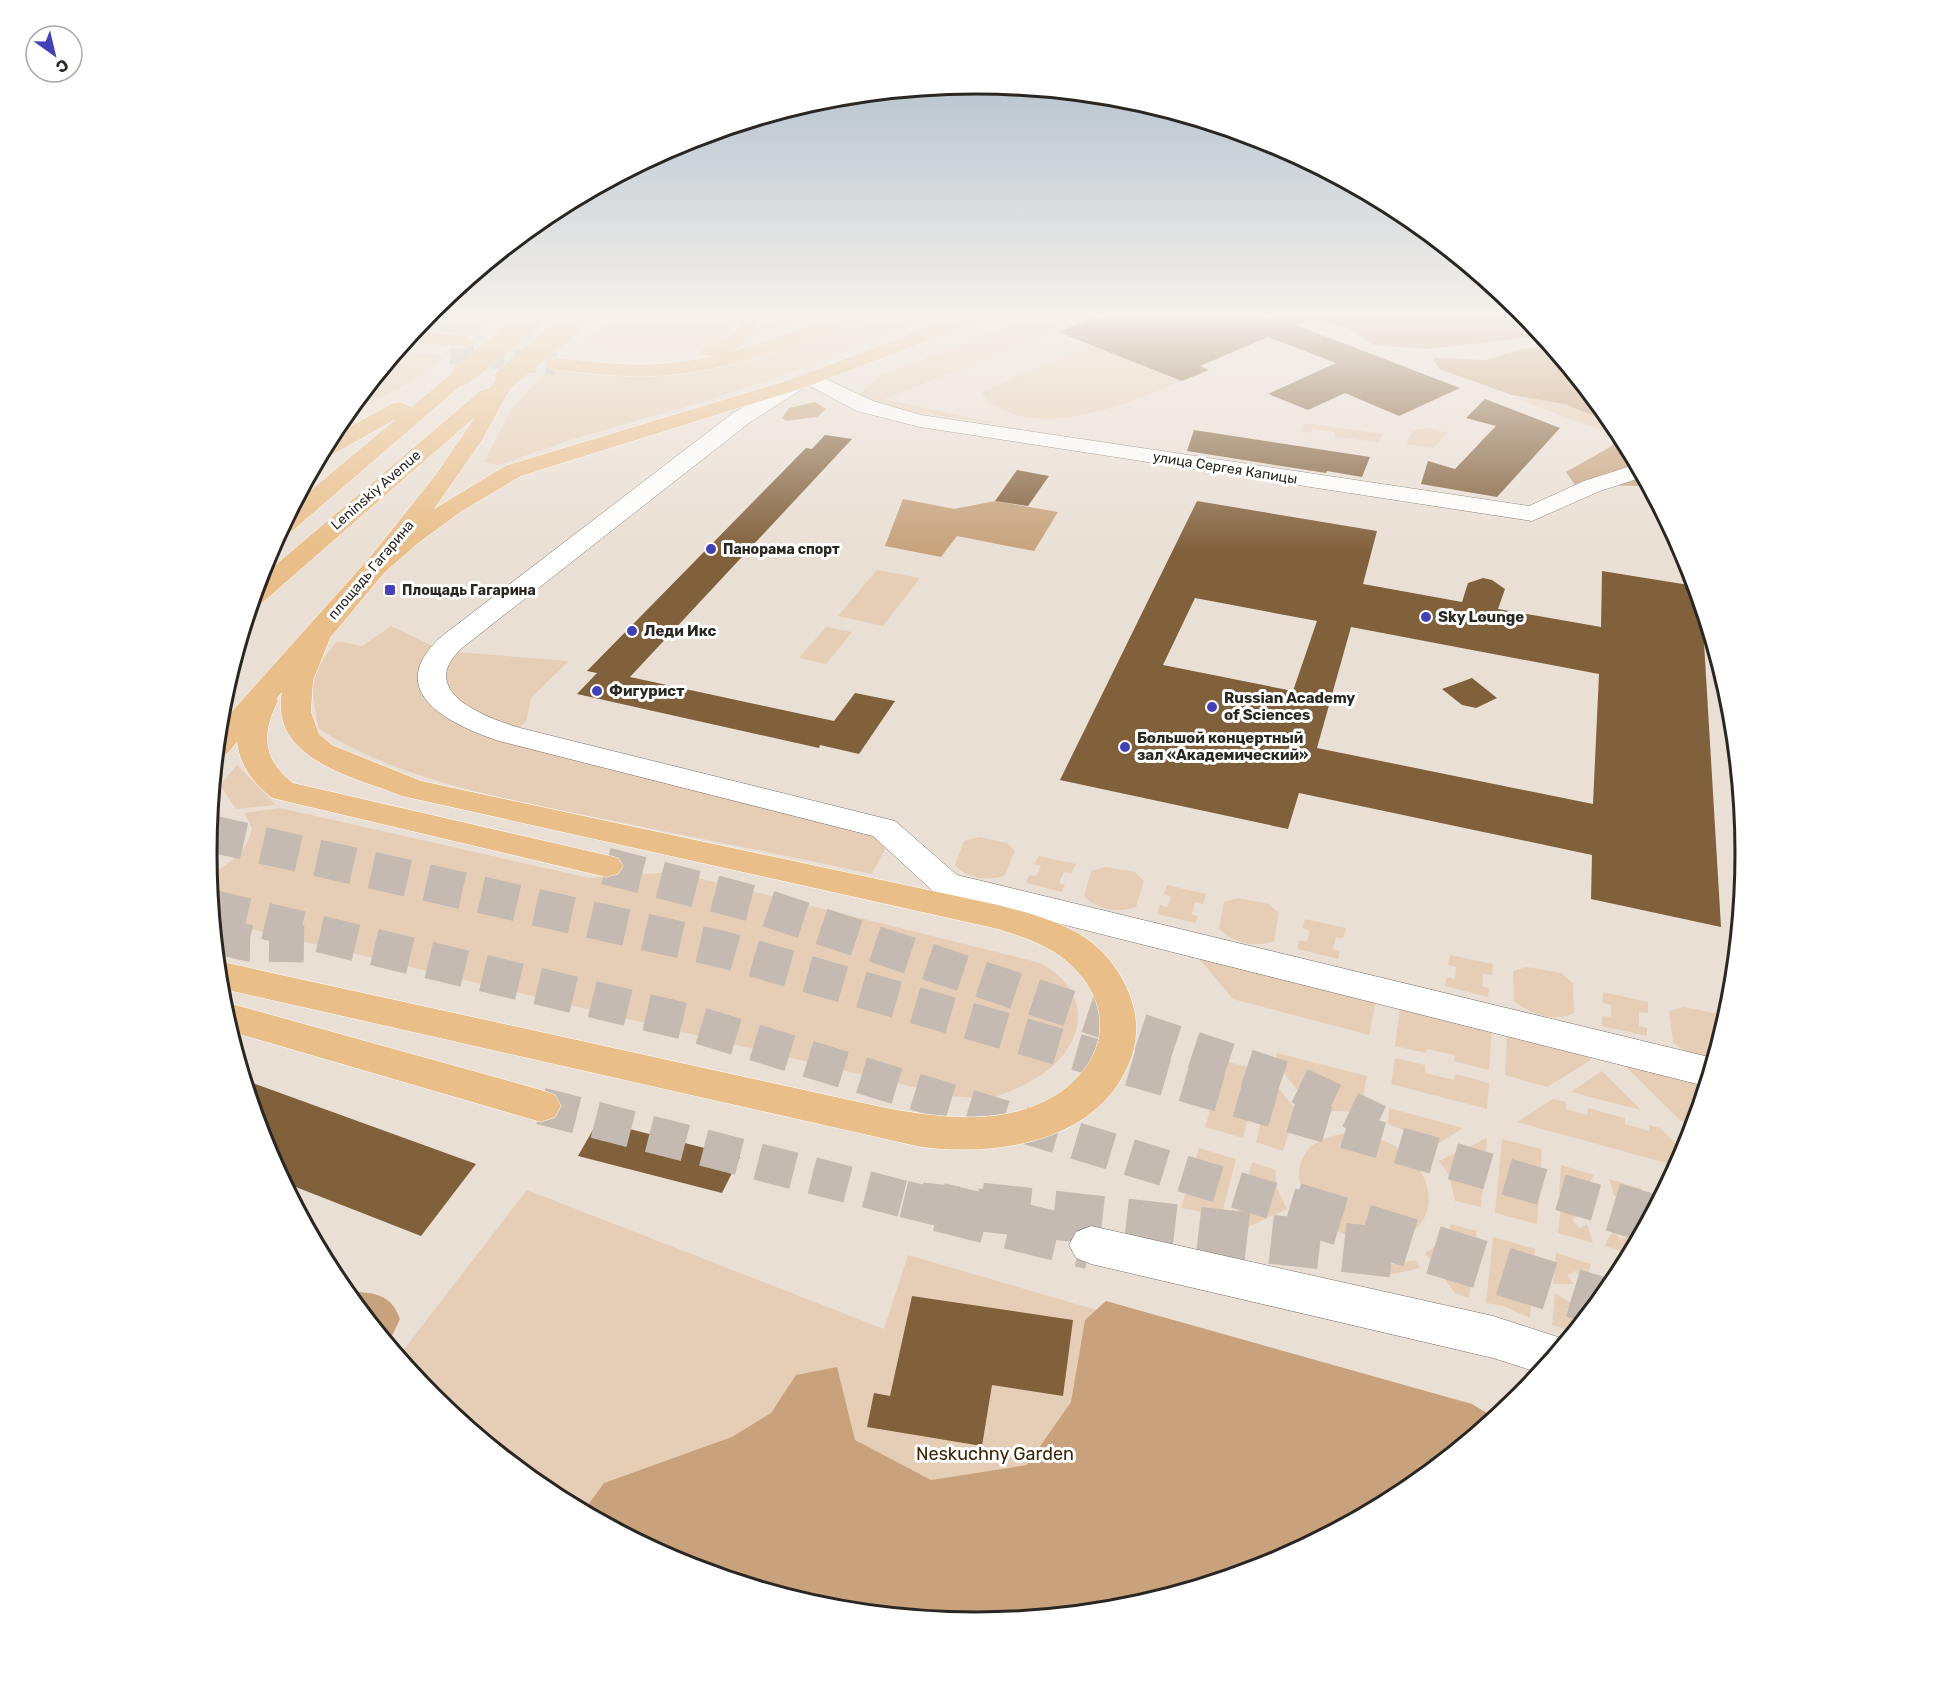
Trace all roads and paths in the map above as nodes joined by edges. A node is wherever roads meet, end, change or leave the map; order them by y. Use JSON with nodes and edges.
{"nodes":[{"id":1,"x":427,"y":394,"type":"edge"},
{"id":2,"x":440,"y":394,"type":"edge"},
{"id":3,"x":488,"y":394,"type":"edge"},
{"id":4,"x":497,"y":394,"type":"edge"},
{"id":5,"x":761,"y":394,"type":"edge"},
{"id":6,"x":782,"y":394,"type":"edge"},
{"id":7,"x":837,"y":394,"type":"edge"},
{"id":8,"x":708,"y":410,"type":"junction"},
{"id":9,"x":741,"y":418,"type":"junction"},
{"id":10,"x":337,"y":443,"type":"edge"},
{"id":11,"x":1632,"y":473,"type":"edge"},
{"id":12,"x":297,"y":514,"type":"edge"},
{"id":13,"x":376,"y":567,"type":"junction"},
{"id":14,"x":266,"y":586,"type":"edge"},
{"id":15,"x":318,"y":634,"type":"junction"},
{"id":16,"x":279,"y":679,"type":"junction"},
{"id":17,"x":226,"y":736,"type":"edge"},
{"id":18,"x":606,"y":866,"type":"tunnel mouth"},
{"id":19,"x":227,"y":976,"type":"edge"},
{"id":20,"x":235,"y":1019,"type":"edge"},
{"id":21,"x":1702,"y":1070,"type":"edge"},
{"id":22,"x":541,"y":1106,"type":"tunnel mouth"},
{"id":23,"x":1091,"y":1245,"type":"tunnel mouth"},
{"id":24,"x":1546,"y":1354,"type":"edge"}],
"edges":[{"from":1,"to":10,"type":"main road"},
{"from":2,"to":12,"type":"main road"},
{"from":3,"to":14,"type":"main road","name":"Leninskiy Avenue"},
{"from":4,"to":13,"type":"main road","name":"площадь Гагарина"},
{"from":5,"to":8,"type":"main road"},
{"from":6,"to":9,"type":"street"},
{"from":7,"to":11,"type":"street","name":"улица Сергея Капицы"},
{"from":8,"to":9,"type":"street"},
{"from":8,"to":13,"type":"main road"},
{"from":9,"to":21,"type":"street"},
{"from":13,"to":15,"type":"main road","name":"площадь Гагарина"},
{"from":15,"to":16,"type":"main road","name":"площадь Гагарина"},
{"from":15,"to":19,"type":"main road"},
{"from":16,"to":17,"type":"main road","name":"площадь Гагарина"},
{"from":16,"to":18,"type":"main road"},
{"from":20,"to":22,"type":"main road"},
{"from":23,"to":24,"type":"street"}]}
